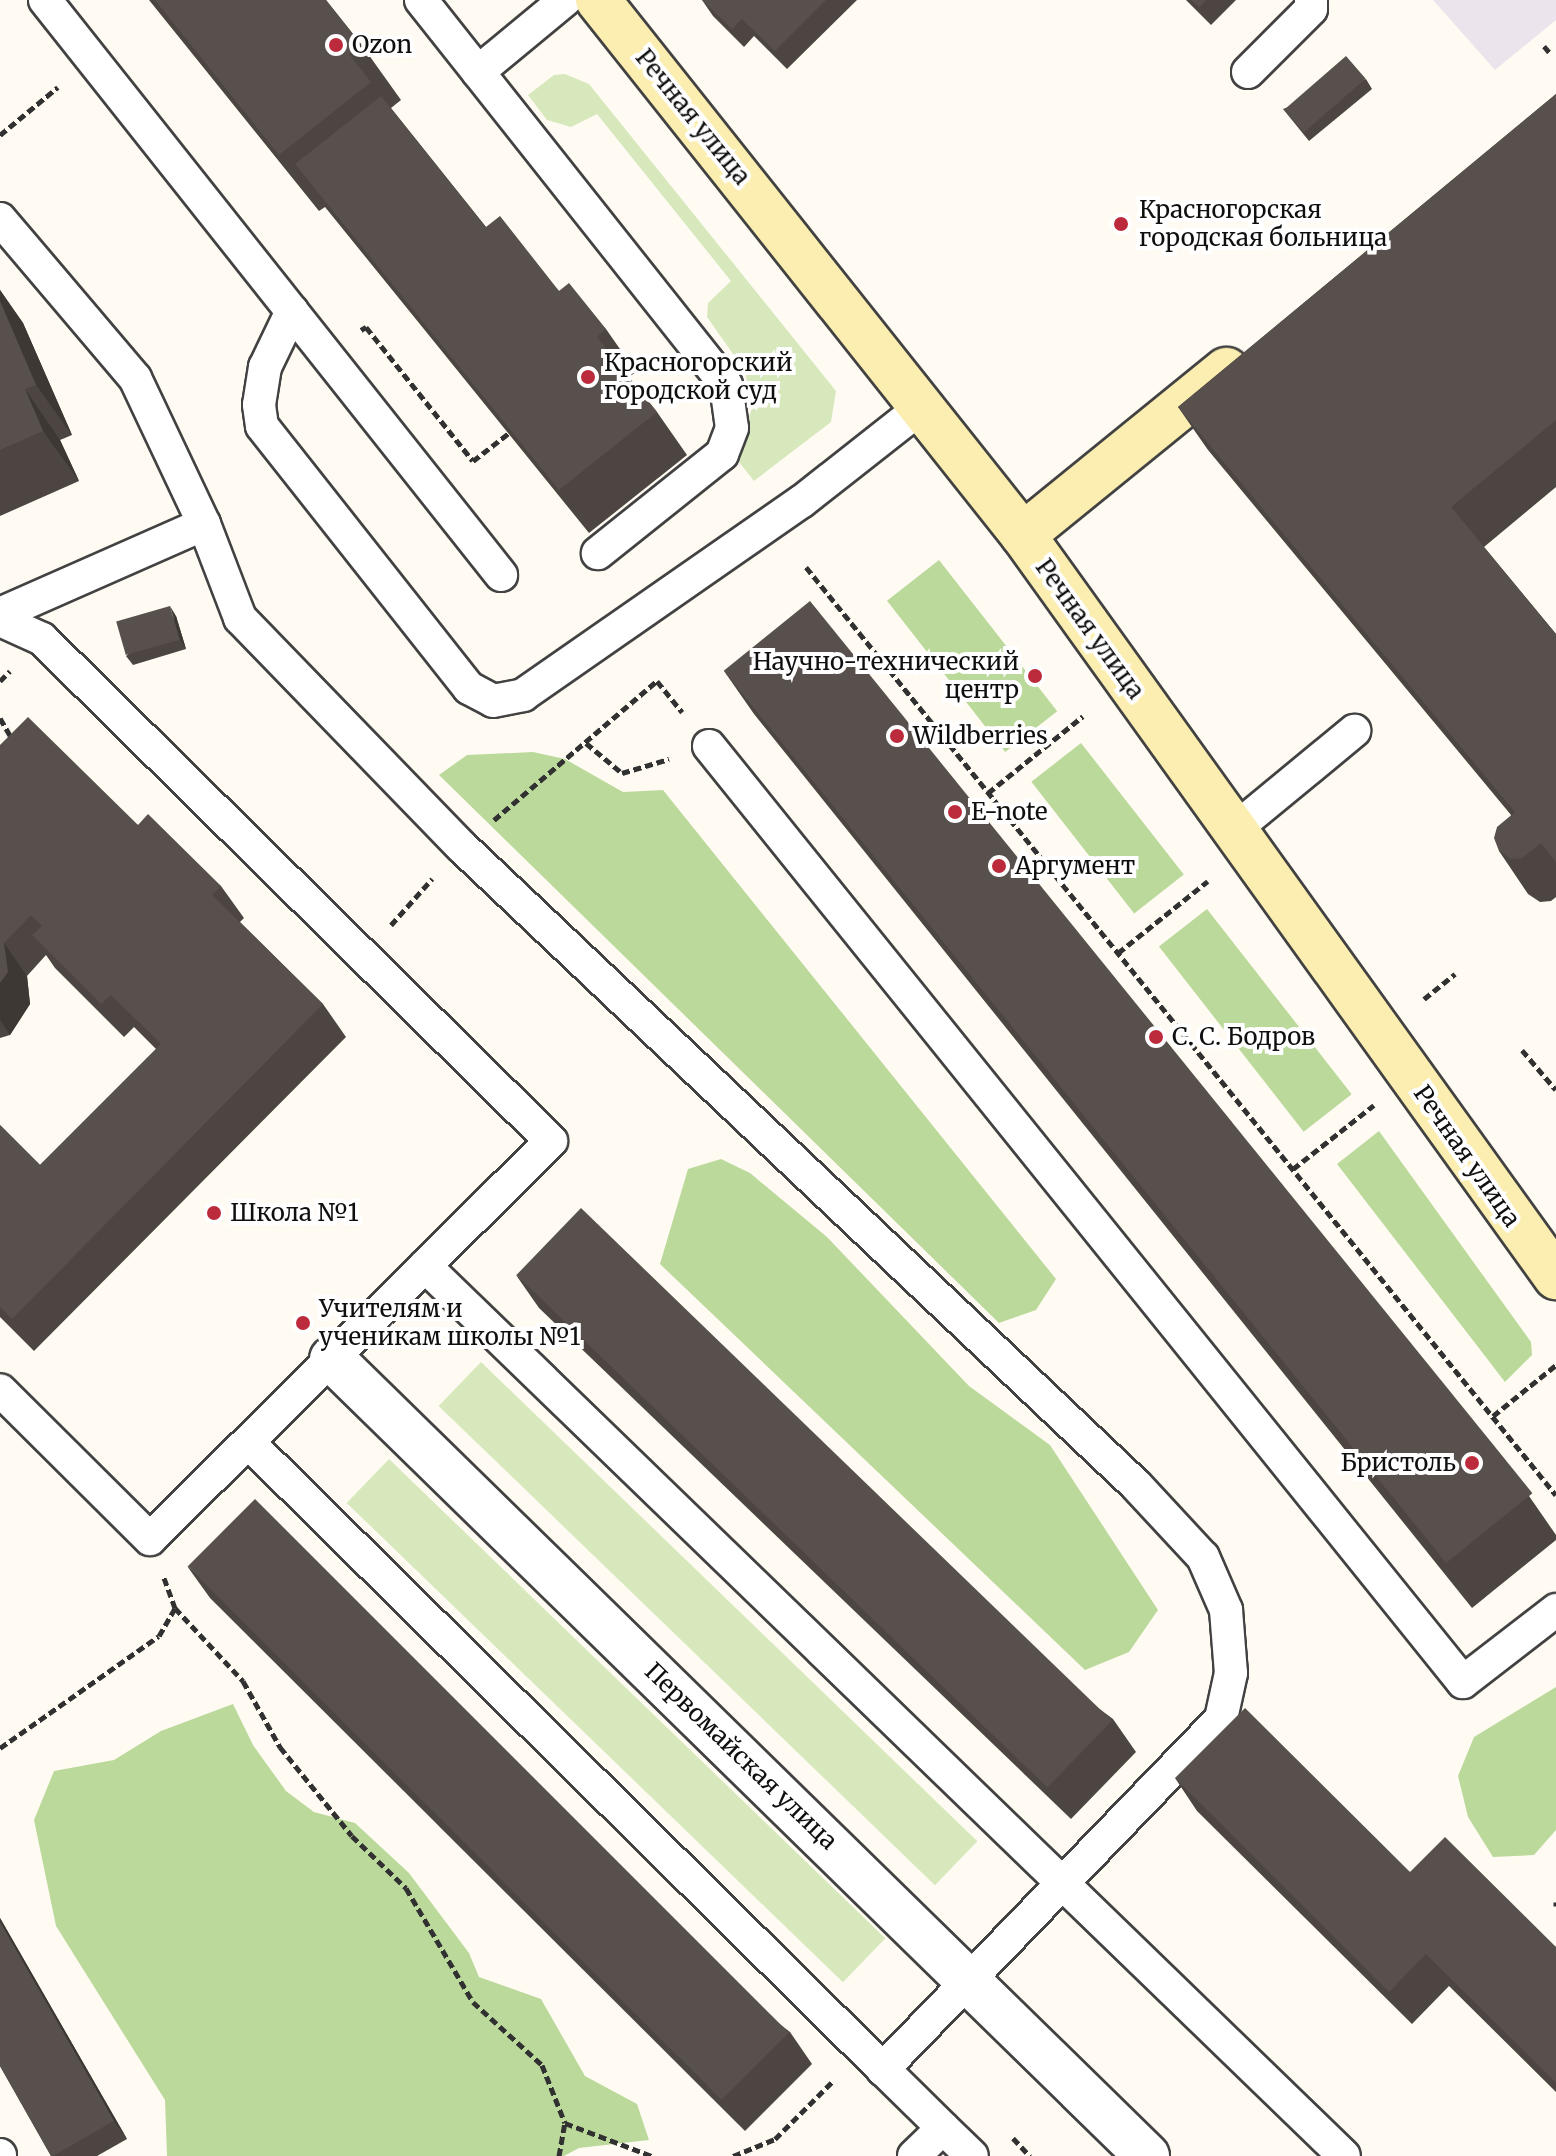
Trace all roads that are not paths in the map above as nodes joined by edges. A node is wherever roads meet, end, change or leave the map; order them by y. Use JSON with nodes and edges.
{"nodes":[{"id":1,"x":45,"y":0,"type":"edge"},
{"id":2,"x":421,"y":0,"type":"edge"},
{"id":3,"x":565,"y":0,"type":"edge"},
{"id":4,"x":598,"y":0,"type":"edge"},
{"id":5,"x":1311,"y":0,"type":"edge"},
{"id":6,"x":478,"y":72,"type":"junction"},
{"id":7,"x":1248,"y":72,"type":"dead end"},
{"id":8,"x":0,"y":219,"type":"edge"},
{"id":9,"x":292,"y":311,"type":"junction"},
{"id":10,"x":1254,"y":347,"type":"edge"},
{"id":11,"x":923,"y":406,"type":"junction"},
{"id":12,"x":204,"y":524,"type":"junction"},
{"id":13,"x":1023,"y":535,"type":"junction"},
{"id":14,"x":598,"y":553,"type":"dead end"},
{"id":15,"x":501,"y":575,"type":"dead end"},
{"id":16,"x":0,"y":617,"type":"edge"},
{"id":17,"x":1354,"y":731,"type":"dead end"},
{"id":18,"x":709,"y":746,"type":"road end"},
{"id":19,"x":1234,"y":830,"type":"junction"},
{"id":20,"x":425,"y":1266,"type":"junction"},
{"id":21,"x":1556,"y":1277,"type":"edge"},
{"id":22,"x":332,"y":1359,"type":"junction"},
{"id":23,"x":0,"y":1390,"type":"edge"},
{"id":24,"x":248,"y":1442,"type":"junction"},
{"id":25,"x":1556,"y":1610,"type":"edge"},
{"id":26,"x":1065,"y":1881,"type":"junction"},
{"id":27,"x":971,"y":1979,"type":"junction"},
{"id":28,"x":874,"y":2059,"type":"junction"},
{"id":29,"x":943,"y":2128,"type":"junction"},
{"id":30,"x":914,"y":2156,"type":"edge"},
{"id":31,"x":972,"y":2156,"type":"edge"},
{"id":32,"x":1147,"y":2156,"type":"edge"},
{"id":33,"x":1344,"y":2156,"type":"edge"}],
"edges":[{"from":1,"to":9,"type":"lane"},
{"from":2,"to":6,"type":"lane"},
{"from":3,"to":6,"type":"lane"},
{"from":4,"to":11,"type":"main road","name":"Речная улица"},
{"from":5,"to":7,"type":"lane"},
{"from":6,"to":14,"type":"lane"},
{"from":8,"to":12,"type":"lane"},
{"from":9,"to":11,"type":"lane"},
{"from":9,"to":15,"type":"lane"},
{"from":10,"to":13,"type":"main road"},
{"from":11,"to":13,"type":"main road","name":"Речная улица"},
{"from":12,"to":16,"type":"lane"},
{"from":12,"to":26,"type":"lane"},
{"from":13,"to":19,"type":"main road","name":"Речная улица"},
{"from":16,"to":20,"type":"lane"},
{"from":17,"to":19,"type":"lane"},
{"from":18,"to":25,"type":"lane"},
{"from":19,"to":21,"type":"main road","name":"Речная улица"},
{"from":20,"to":22,"type":"lane"},
{"from":20,"to":26,"type":"lane"},
{"from":22,"to":24,"type":"lane"},
{"from":22,"to":27,"type":"street","name":"Первомайская улица"},
{"from":23,"to":24,"type":"lane"},
{"from":24,"to":28,"type":"lane"},
{"from":26,"to":27,"type":"lane"},
{"from":26,"to":33,"type":"lane"},
{"from":27,"to":28,"type":"lane"},
{"from":27,"to":32,"type":"street","name":"Первомайская улица"},
{"from":28,"to":29,"type":"lane"},
{"from":29,"to":30,"type":"lane"},
{"from":29,"to":31,"type":"lane"}]}
